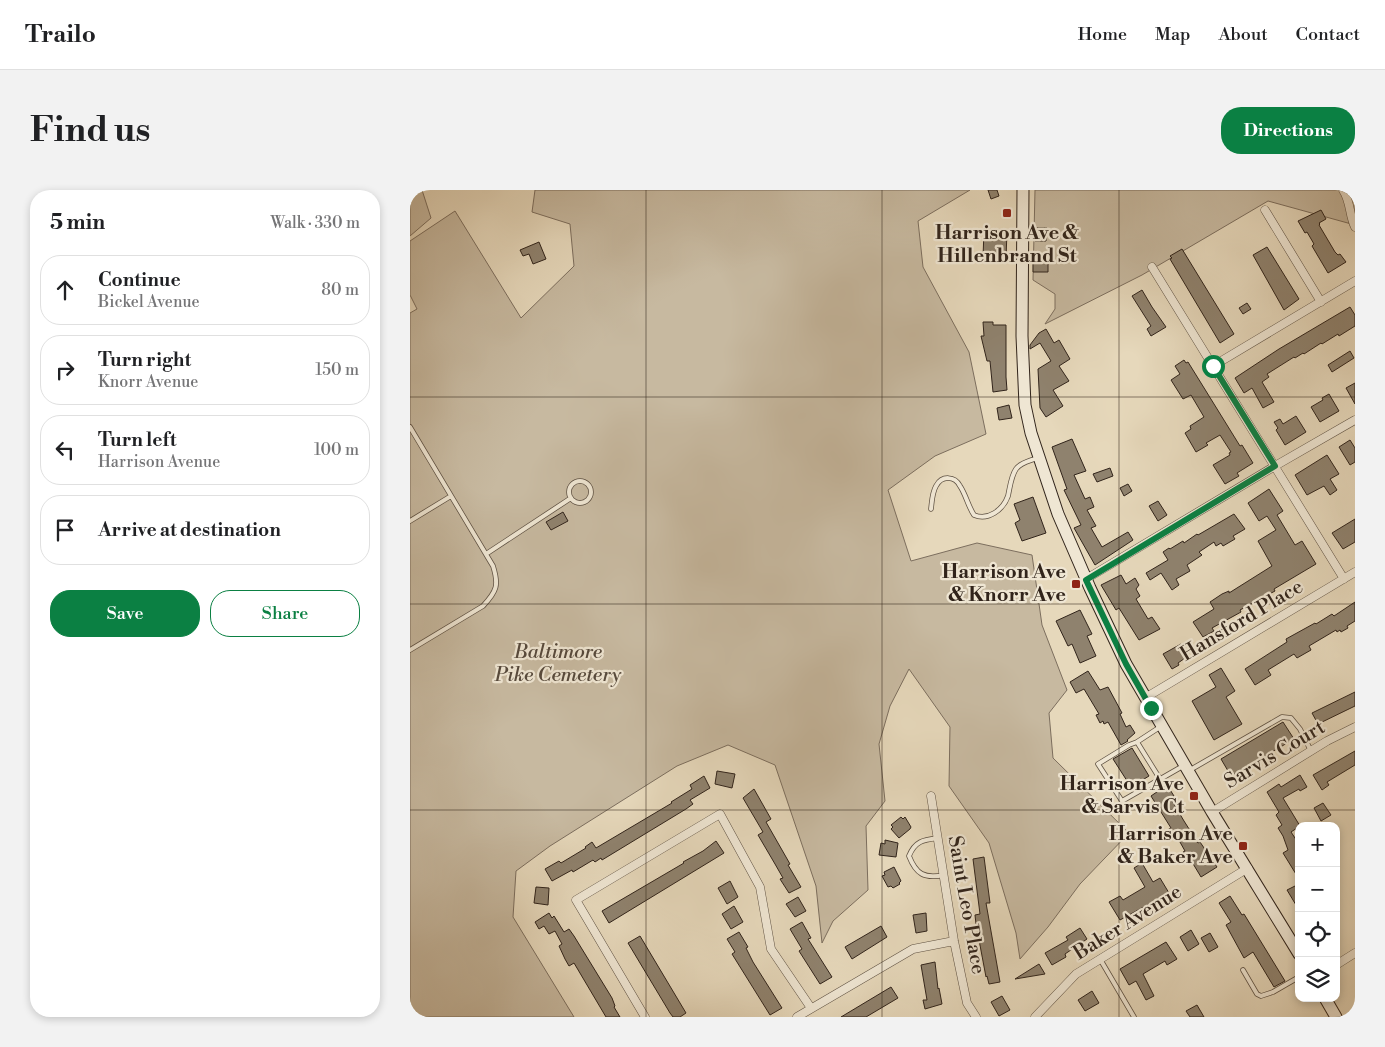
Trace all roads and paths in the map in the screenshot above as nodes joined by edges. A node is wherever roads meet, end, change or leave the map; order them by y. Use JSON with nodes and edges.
{"nodes":[{"id":1,"x":1023,"y":190,"type":"edge"},
{"id":2,"x":1343,"y":190,"type":"edge"},
{"id":3,"x":1266,"y":210,"type":"dead end"},
{"id":4,"x":1355,"y":227,"type":"edge"},
{"id":5,"x":1152,"y":267,"type":"dead end"},
{"id":6,"x":1355,"y":281,"type":"edge"},
{"id":7,"x":1321,"y":302,"type":"junction"},
{"id":8,"x":1213,"y":366,"type":"junction"},
{"id":9,"x":1355,"y":420,"type":"edge"},
{"id":10,"x":410,"y":427,"type":"edge"},
{"id":11,"x":1039,"y":458,"type":"junction"},
{"id":12,"x":1275,"y":466,"type":"junction"},
{"id":13,"x":452,"y":496,"type":"junction"},
{"id":14,"x":571,"y":498,"type":"junction"},
{"id":15,"x":931,"y":509,"type":"dead end"},
{"id":16,"x":410,"y":521,"type":"edge"},
{"id":17,"x":486,"y":554,"type":"junction"},
{"id":18,"x":1355,"y":572,"type":"edge"},
{"id":19,"x":1344,"y":579,"type":"junction"},
{"id":20,"x":1086,"y":580,"type":"junction"},
{"id":21,"x":410,"y":650,"type":"edge"},
{"id":22,"x":1145,"y":698,"type":"junction"},
{"id":23,"x":1162,"y":726,"type":"junction"},
{"id":24,"x":1355,"y":726,"type":"edge"},
{"id":25,"x":1137,"y":742,"type":"junction"},
{"id":26,"x":1311,"y":751,"type":"junction"},
{"id":27,"x":1186,"y":768,"type":"junction"},
{"id":28,"x":1160,"y":779,"type":"junction"},
{"id":29,"x":931,"y":796,"type":"dead end"},
{"id":30,"x":1212,"y":812,"type":"junction"},
{"id":31,"x":938,"y":838,"type":"junction"},
{"id":32,"x":1248,"y":868,"type":"junction"},
{"id":33,"x":944,"y":875,"type":"junction"},
{"id":34,"x":954,"y":941,"type":"junction"},
{"id":35,"x":1295,"y":947,"type":"edge"},
{"id":36,"x":1355,"y":953,"type":"edge"},
{"id":37,"x":1100,"y":959,"type":"junction"},
{"id":38,"x":1340,"y":962,"type":"edge"},
{"id":39,"x":1243,"y":970,"type":"dead end"},
{"id":40,"x":1295,"y":979,"type":"edge"},
{"id":41,"x":1327,"y":1002,"type":"edge"},
{"id":42,"x":812,"y":1008,"type":"junction"},
{"id":43,"x":645,"y":1017,"type":"edge"},
{"id":44,"x":797,"y":1017,"type":"edge"},
{"id":45,"x":976,"y":1017,"type":"edge"},
{"id":46,"x":1036,"y":1017,"type":"edge"},
{"id":47,"x":1134,"y":1017,"type":"edge"},
{"id":48,"x":1336,"y":1017,"type":"edge"}],
"edges":[{"from":1,"to":11,"type":"main road"},
{"from":2,"to":4,"type":"street"},
{"from":3,"to":7,"type":"street"},
{"from":5,"to":8,"type":"street"},
{"from":6,"to":7,"type":"street"},
{"from":7,"to":8,"type":"street"},
{"from":8,"to":12,"type":"street"},
{"from":9,"to":12,"type":"street"},
{"from":10,"to":13,"type":"lane"},
{"from":11,"to":15,"type":"lane"},
{"from":11,"to":20,"type":"main road"},
{"from":12,"to":19,"type":"street"},
{"from":12,"to":20,"type":"street"},
{"from":13,"to":16,"type":"lane"},
{"from":13,"to":17,"type":"lane"},
{"from":14,"to":14,"type":"lane"},
{"from":14,"to":17,"type":"lane"},
{"from":17,"to":21,"type":"lane"},
{"from":18,"to":19,"type":"street","name":"Hansford Place"},
{"from":19,"to":22,"type":"street","name":"Hansford Place"},
{"from":20,"to":22,"type":"main road"},
{"from":22,"to":23,"type":"main road"},
{"from":23,"to":25,"type":"lane"},
{"from":23,"to":27,"type":"main road"},
{"from":24,"to":26,"type":"street","name":"Sarvis Court"},
{"from":25,"to":28,"type":"lane"},
{"from":25,"to":28,"type":"lane"},
{"from":26,"to":27,"type":"lane"},
{"from":26,"to":30,"type":"street","name":"Sarvis Court"},
{"from":27,"to":28,"type":"lane"},
{"from":27,"to":30,"type":"main road"},
{"from":29,"to":31,"type":"street","name":"Saint Leo Place"},
{"from":30,"to":32,"type":"main road"},
{"from":31,"to":33,"type":"street","name":"Saint Leo Place"},
{"from":31,"to":33,"type":"lane"},
{"from":32,"to":35,"type":"main road"},
{"from":32,"to":37,"type":"street","name":"Baker Avenue"},
{"from":33,"to":34,"type":"street","name":"Saint Leo Place"},
{"from":34,"to":42,"type":"street"},
{"from":34,"to":45,"type":"street","name":"Saint Leo Place"},
{"from":36,"to":38,"type":"street"},
{"from":37,"to":46,"type":"street","name":"Baker Avenue"},
{"from":37,"to":47,"type":"lane"},
{"from":39,"to":40,"type":"lane"},
{"from":41,"to":48,"type":"main road"},
{"from":42,"to":43,"type":"street"},
{"from":42,"to":44,"type":"street"}]}
